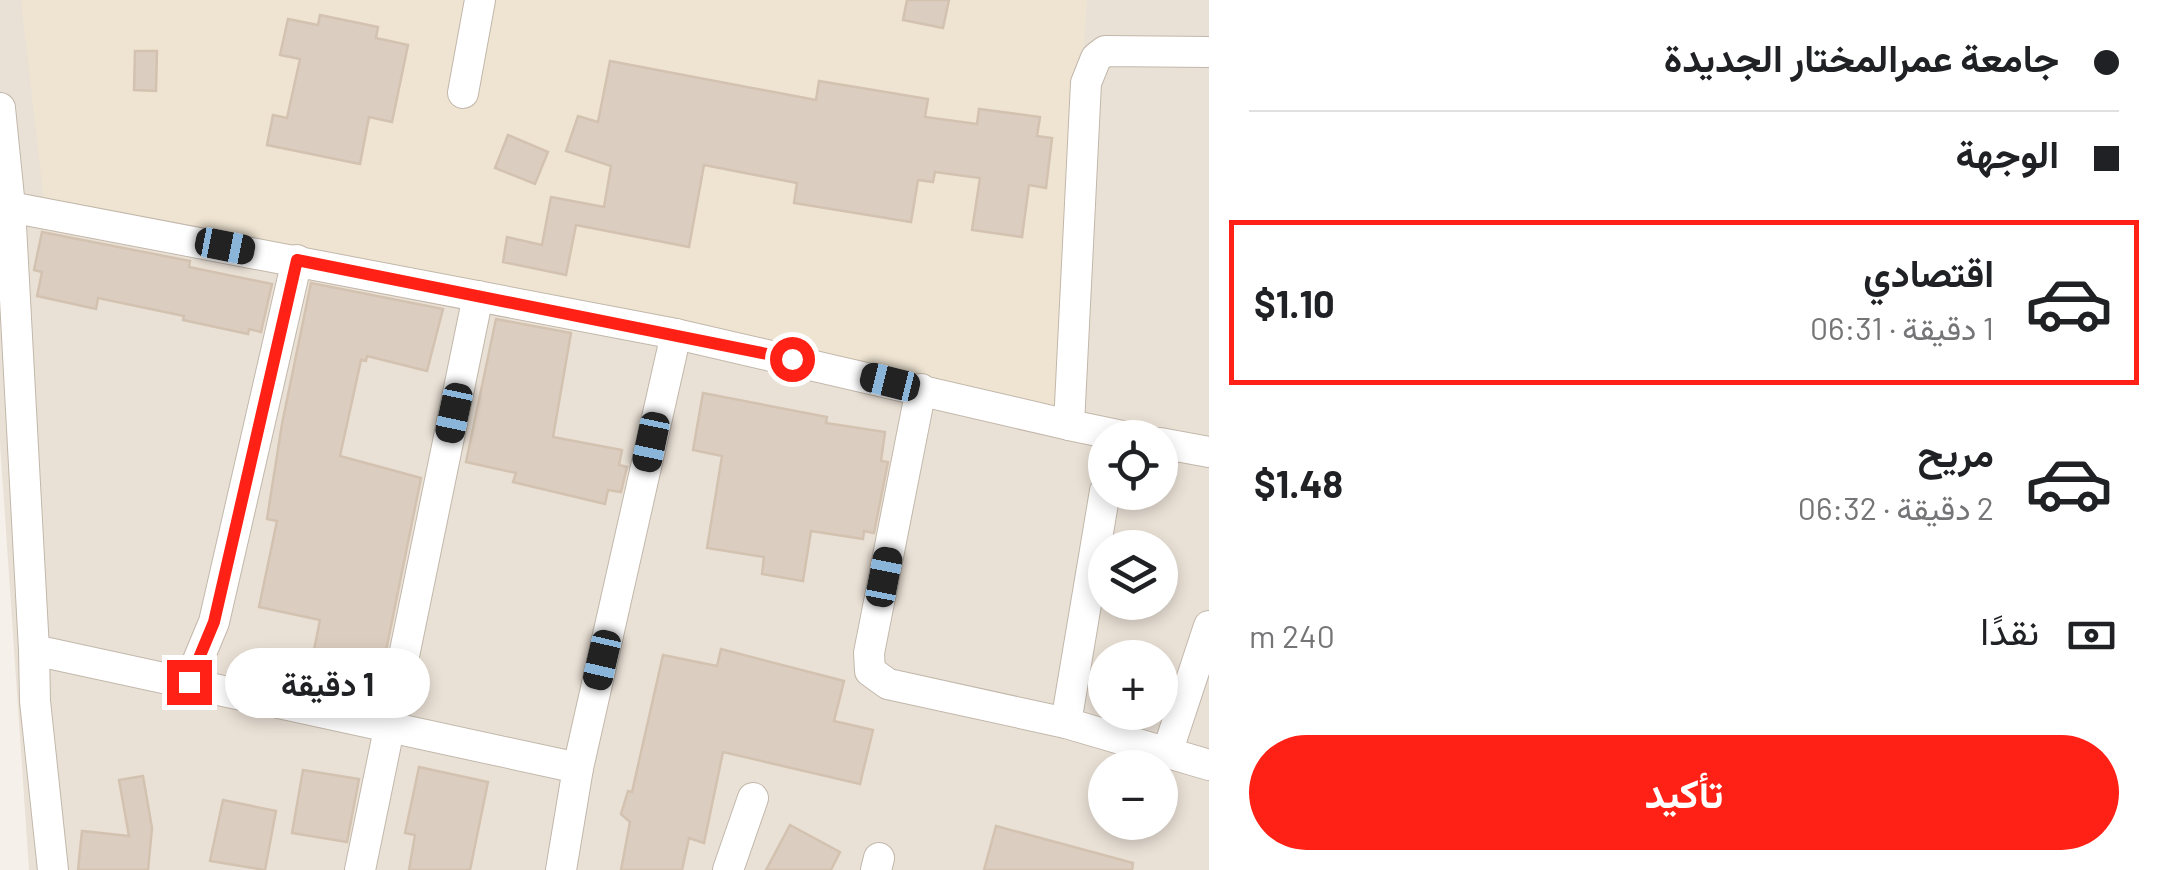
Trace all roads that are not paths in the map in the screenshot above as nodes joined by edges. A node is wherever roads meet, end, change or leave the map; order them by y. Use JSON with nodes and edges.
{"nodes":[{"id":1,"x":480,"y":0,"type":"edge"},
{"id":2,"x":1209,"y":52,"type":"edge"},
{"id":3,"x":463,"y":92,"type":"dead end"},
{"id":4,"x":0,"y":108,"type":"edge"},
{"id":5,"x":10,"y":206,"type":"junction"},
{"id":6,"x":297,"y":260,"type":"junction"},
{"id":7,"x":478,"y":296,"type":"junction"},
{"id":8,"x":676,"y":334,"type":"junction"},
{"id":9,"x":921,"y":389,"type":"junction"},
{"id":10,"x":1068,"y":426,"type":"junction"},
{"id":11,"x":1088,"y":430,"type":"edge"},
{"id":12,"x":1178,"y":446,"type":"edge"},
{"id":13,"x":1209,"y":452,"type":"edge"},
{"id":14,"x":1102,"y":510,"type":"edge"},
{"id":15,"x":1209,"y":626,"type":"edge"},
{"id":16,"x":34,"y":650,"type":"junction"},
{"id":17,"x":189,"y":682,"type":"junction"},
{"id":18,"x":1066,"y":723,"type":"junction"},
{"id":19,"x":389,"y":725,"type":"junction"},
{"id":20,"x":1168,"y":750,"type":"joint"},
{"id":21,"x":1178,"y":753,"type":"edge"},
{"id":22,"x":1209,"y":764,"type":"edge"},
{"id":23,"x":578,"y":768,"type":"junction"},
{"id":24,"x":753,"y":798,"type":"dead end"},
{"id":25,"x":54,"y":870,"type":"edge"},
{"id":26,"x":360,"y":870,"type":"edge"},
{"id":27,"x":561,"y":870,"type":"edge"},
{"id":28,"x":728,"y":870,"type":"edge"}],
"edges":[{"from":1,"to":3,"type":"street"},
{"from":2,"to":10,"type":"street"},
{"from":4,"to":5,"type":"street"},
{"from":5,"to":6,"type":"street"},
{"from":5,"to":16,"type":"street"},
{"from":6,"to":7,"type":"street"},
{"from":6,"to":17,"type":"street"},
{"from":7,"to":8,"type":"street"},
{"from":7,"to":19,"type":"street"},
{"from":8,"to":9,"type":"street"},
{"from":8,"to":23,"type":"street"},
{"from":9,"to":10,"type":"street"},
{"from":9,"to":18,"type":"street"},
{"from":10,"to":11,"type":"street"},
{"from":12,"to":13,"type":"street"},
{"from":14,"to":18,"type":"street"},
{"from":15,"to":20,"type":"street"},
{"from":16,"to":17,"type":"street"},
{"from":16,"to":25,"type":"street"},
{"from":17,"to":19,"type":"street"},
{"from":18,"to":20,"type":"street"},
{"from":19,"to":23,"type":"street"},
{"from":19,"to":26,"type":"street"},
{"from":21,"to":22,"type":"street"},
{"from":23,"to":27,"type":"street"},
{"from":24,"to":28,"type":"street"}]}
